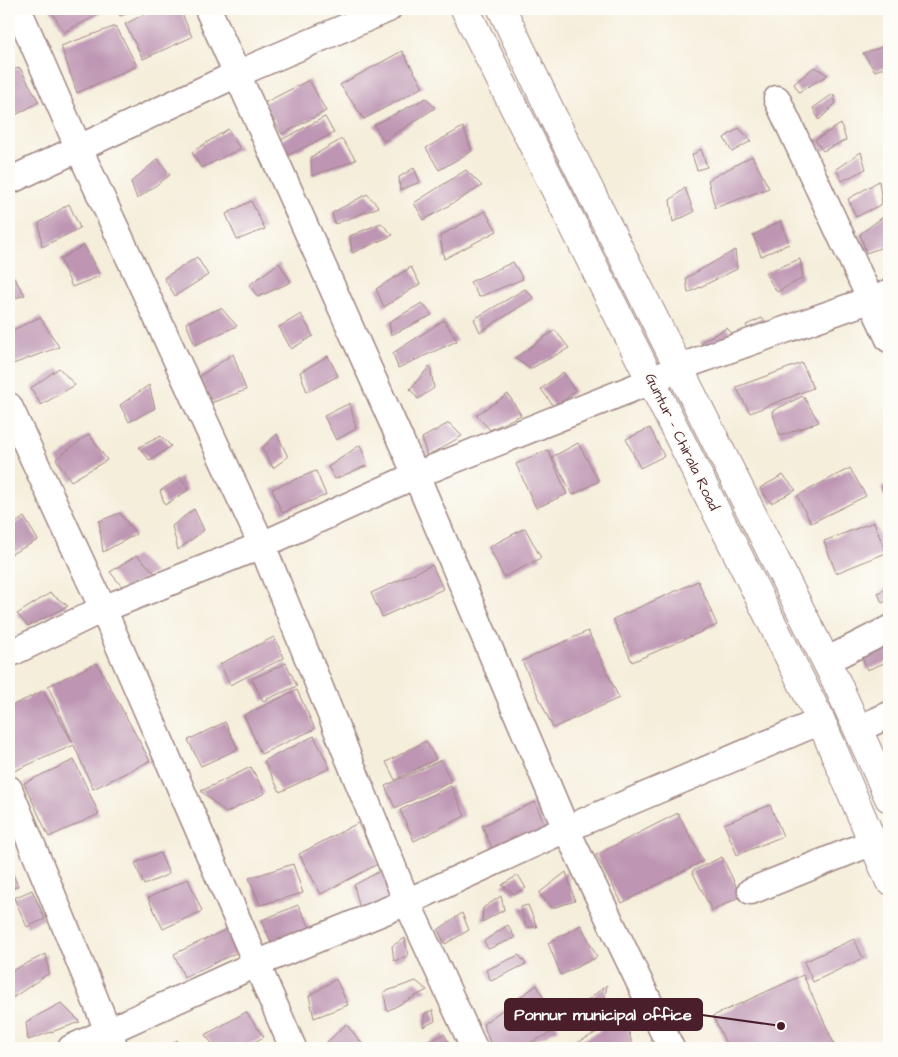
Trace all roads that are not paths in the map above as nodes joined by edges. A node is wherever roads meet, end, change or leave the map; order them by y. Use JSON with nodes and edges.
{"nodes":[{"id":1,"x":18,"y":9,"type":"edge"},
{"id":2,"x":208,"y":9,"type":"edge"},
{"id":3,"x":388,"y":9,"type":"edge"},
{"id":4,"x":465,"y":9,"type":"edge"},
{"id":5,"x":510,"y":11,"type":"edge"},
{"id":6,"x":237,"y":74,"type":"junction"},
{"id":7,"x":777,"y":98,"type":"dead end"},
{"id":8,"x":79,"y":149,"type":"junction"},
{"id":9,"x":9,"y":181,"type":"edge"},
{"id":10,"x":880,"y":297,"type":"edge"},
{"id":11,"x":889,"y":339,"type":"edge"},
{"id":12,"x":680,"y":367,"type":"junction"},
{"id":13,"x":651,"y":381,"type":"junction"},
{"id":14,"x":9,"y":406,"type":"edge"},
{"id":15,"x":416,"y":475,"type":"junction"},
{"id":16,"x":262,"y":545,"type":"junction"},
{"id":17,"x":103,"y":608,"type":"junction"},
{"id":18,"x":889,"y":629,"type":"edge"},
{"id":19,"x":9,"y":654,"type":"edge"},
{"id":20,"x":826,"y":661,"type":"junction"},
{"id":21,"x":889,"y":715,"type":"edge"},
{"id":22,"x":820,"y":721,"type":"junction"},
{"id":23,"x":858,"y":729,"type":"junction"},
{"id":24,"x":9,"y":789,"type":"edge"},
{"id":25,"x":889,"y":798,"type":"edge"},
{"id":26,"x":566,"y":829,"type":"junction"},
{"id":27,"x":872,"y":842,"type":"junction"},
{"id":28,"x":889,"y":880,"type":"edge"},
{"id":29,"x":751,"y":891,"type":"dead end"},
{"id":30,"x":407,"y":902,"type":"junction"},
{"id":31,"x":256,"y":964,"type":"junction"},
{"id":32,"x":111,"y":1040,"type":"edge"},
{"id":33,"x":71,"y":1048,"type":"edge"},
{"id":34,"x":293,"y":1048,"type":"edge"},
{"id":35,"x":474,"y":1048,"type":"edge"},
{"id":36,"x":670,"y":1048,"type":"edge"}],
"edges":[{"from":1,"to":8,"type":"street"},
{"from":2,"to":6,"type":"street"},
{"from":3,"to":6,"type":"street"},
{"from":4,"to":13,"type":"main road","name":"Guntur - Chirala Road"},
{"from":5,"to":12,"type":"main road","name":"Guntur - Chirala Road"},
{"from":6,"to":8,"type":"street"},
{"from":6,"to":15,"type":"street"},
{"from":7,"to":10,"type":"street"},
{"from":8,"to":9,"type":"street"},
{"from":8,"to":16,"type":"street"},
{"from":10,"to":11,"type":"street"},
{"from":10,"to":12,"type":"street"},
{"from":12,"to":13,"type":"street"},
{"from":12,"to":20,"type":"main road","name":"Guntur - Chirala Road"},
{"from":13,"to":15,"type":"street"},
{"from":13,"to":22,"type":"main road","name":"Guntur - Chirala Road"},
{"from":14,"to":17,"type":"street"},
{"from":15,"to":16,"type":"street"},
{"from":15,"to":26,"type":"street"},
{"from":16,"to":17,"type":"street"},
{"from":16,"to":30,"type":"street"},
{"from":17,"to":19,"type":"street"},
{"from":17,"to":31,"type":"street"},
{"from":18,"to":20,"type":"street"},
{"from":20,"to":23,"type":"main road","name":"Guntur - Chirala Road"},
{"from":21,"to":23,"type":"street"},
{"from":22,"to":26,"type":"street"},
{"from":22,"to":27,"type":"main road","name":"Guntur - Chirala Road"},
{"from":23,"to":25,"type":"main road","name":"Guntur - Chirala Road"},
{"from":24,"to":32,"type":"street"},
{"from":26,"to":30,"type":"street"},
{"from":26,"to":36,"type":"street"},
{"from":27,"to":28,"type":"main road","name":"Guntur - Chirala Road"},
{"from":27,"to":29,"type":"street"},
{"from":30,"to":31,"type":"street"},
{"from":30,"to":35,"type":"street"},
{"from":31,"to":32,"type":"street"},
{"from":31,"to":34,"type":"street"},
{"from":32,"to":33,"type":"street"}]}
